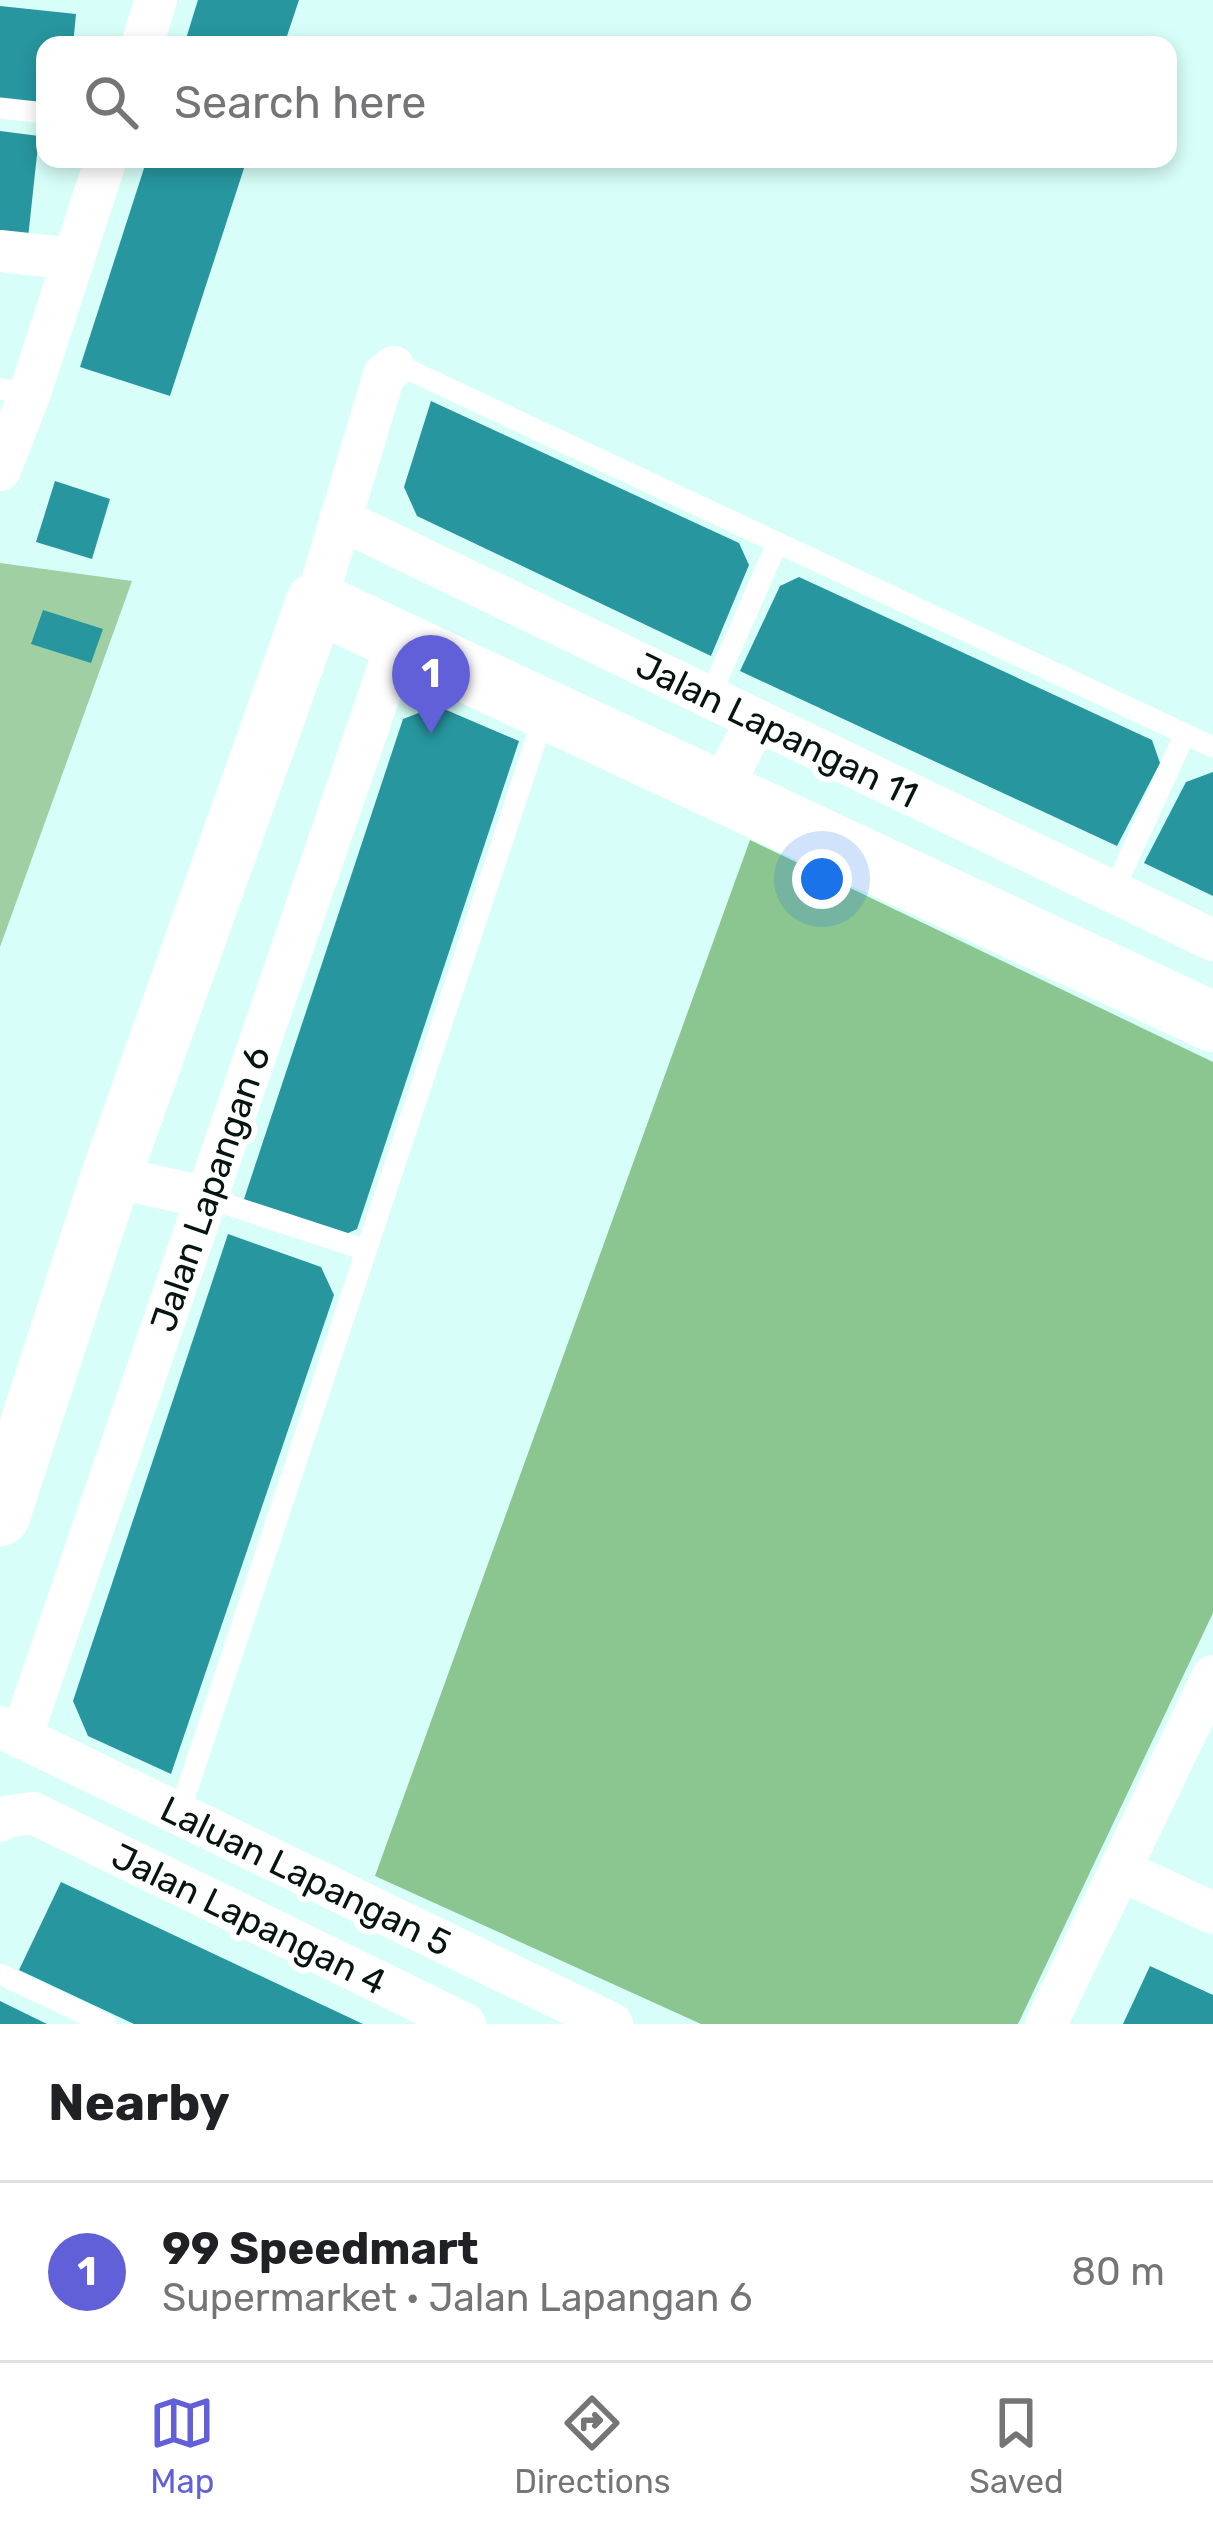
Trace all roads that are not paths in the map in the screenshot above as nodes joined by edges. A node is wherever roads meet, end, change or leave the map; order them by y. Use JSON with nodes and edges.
{"nodes":[{"id":1,"x":0,"y":108,"type":"edge"},
{"id":2,"x":36,"y":112,"type":"edge"},
{"id":3,"x":103,"y":168,"type":"edge"},
{"id":4,"x":0,"y":251,"type":"edge"},
{"id":5,"x":74,"y":259,"type":"junction"},
{"id":6,"x":394,"y":367,"type":"joint"},
{"id":7,"x":15,"y":391,"type":"edge"},
{"id":8,"x":0,"y":470,"type":"edge"},
{"id":9,"x":340,"y":520,"type":"junction"},
{"id":10,"x":777,"y":544,"type":"junction"},
{"id":11,"x":316,"y":602,"type":"junction"},
{"id":12,"x":398,"y":640,"type":"junction"},
{"id":13,"x":709,"y":698,"type":"junction"},
{"id":14,"x":546,"y":709,"type":"junction"},
{"id":15,"x":757,"y":720,"type":"junction"},
{"id":16,"x":1185,"y":734,"type":"junction"},
{"id":17,"x":1213,"y":747,"type":"edge"},
{"id":18,"x":720,"y":791,"type":"junction"},
{"id":19,"x":1113,"y":892,"type":"junction"},
{"id":20,"x":1213,"y":940,"type":"edge"},
{"id":21,"x":1213,"y":1022,"type":"edge"},
{"id":22,"x":111,"y":1176,"type":"junction"},
{"id":23,"x":207,"y":1198,"type":"junction"},
{"id":24,"x":366,"y":1250,"type":"junction"},
{"id":25,"x":11,"y":1448,"type":"edge"},
{"id":26,"x":0,"y":1516,"type":"edge"},
{"id":27,"x":1213,"y":1676,"type":"edge"},
{"id":28,"x":1201,"y":1729,"type":"edge"},
{"id":29,"x":10,"y":1732,"type":"edge"},
{"id":30,"x":179,"y":1814,"type":"junction"},
{"id":31,"x":16,"y":1817,"type":"edge"},
{"id":32,"x":1120,"y":1870,"type":"junction"},
{"id":33,"x":1213,"y":1913,"type":"edge"},
{"id":34,"x":0,"y":1974,"type":"edge"},
{"id":35,"x":449,"y":2020,"type":"edge"},
{"id":36,"x":1056,"y":2021,"type":"edge"},
{"id":37,"x":106,"y":2024,"type":"edge"},
{"id":38,"x":612,"y":2024,"type":"edge"}],
"edges":[{"from":1,"to":2,"type":"lane"},
{"from":3,"to":5,"type":"street"},
{"from":4,"to":5,"type":"street"},
{"from":5,"to":7,"type":"street"},
{"from":6,"to":9,"type":"street"},
{"from":6,"to":10,"type":"lane"},
{"from":7,"to":8,"type":"street"},
{"from":9,"to":11,"type":"street"},
{"from":9,"to":13,"type":"street","name":"Jalan Lapangan 11"},
{"from":10,"to":13,"type":"lane"},
{"from":10,"to":16,"type":"lane"},
{"from":11,"to":12,"type":"street"},
{"from":11,"to":22,"type":"street"},
{"from":12,"to":14,"type":"street"},
{"from":12,"to":23,"type":"street","name":"Jalan Lapangan 6"},
{"from":13,"to":15,"type":"street","name":"Jalan Lapangan 11"},
{"from":14,"to":18,"type":"street"},
{"from":14,"to":24,"type":"lane"},
{"from":15,"to":18,"type":"street"},
{"from":15,"to":19,"type":"street","name":"Jalan Lapangan 11"},
{"from":16,"to":17,"type":"lane"},
{"from":16,"to":19,"type":"lane"},
{"from":18,"to":21,"type":"street"},
{"from":19,"to":20,"type":"street","name":"Jalan Lapangan 11"},
{"from":22,"to":23,"type":"street"},
{"from":22,"to":25,"type":"street"},
{"from":23,"to":24,"type":"lane"},
{"from":23,"to":29,"type":"street","name":"Jalan Lapangan 6"},
{"from":24,"to":30,"type":"lane"},
{"from":25,"to":26,"type":"street"},
{"from":27,"to":28,"type":"street"},
{"from":28,"to":32,"type":"street"},
{"from":29,"to":30,"type":"street","name":"Laluan Lapangan 5"},
{"from":30,"to":38,"type":"street","name":"Laluan Lapangan 5"},
{"from":31,"to":35,"type":"street","name":"Jalan Lapangan 4"},
{"from":32,"to":33,"type":"street"},
{"from":32,"to":36,"type":"street"},
{"from":34,"to":37,"type":"lane"}]}
